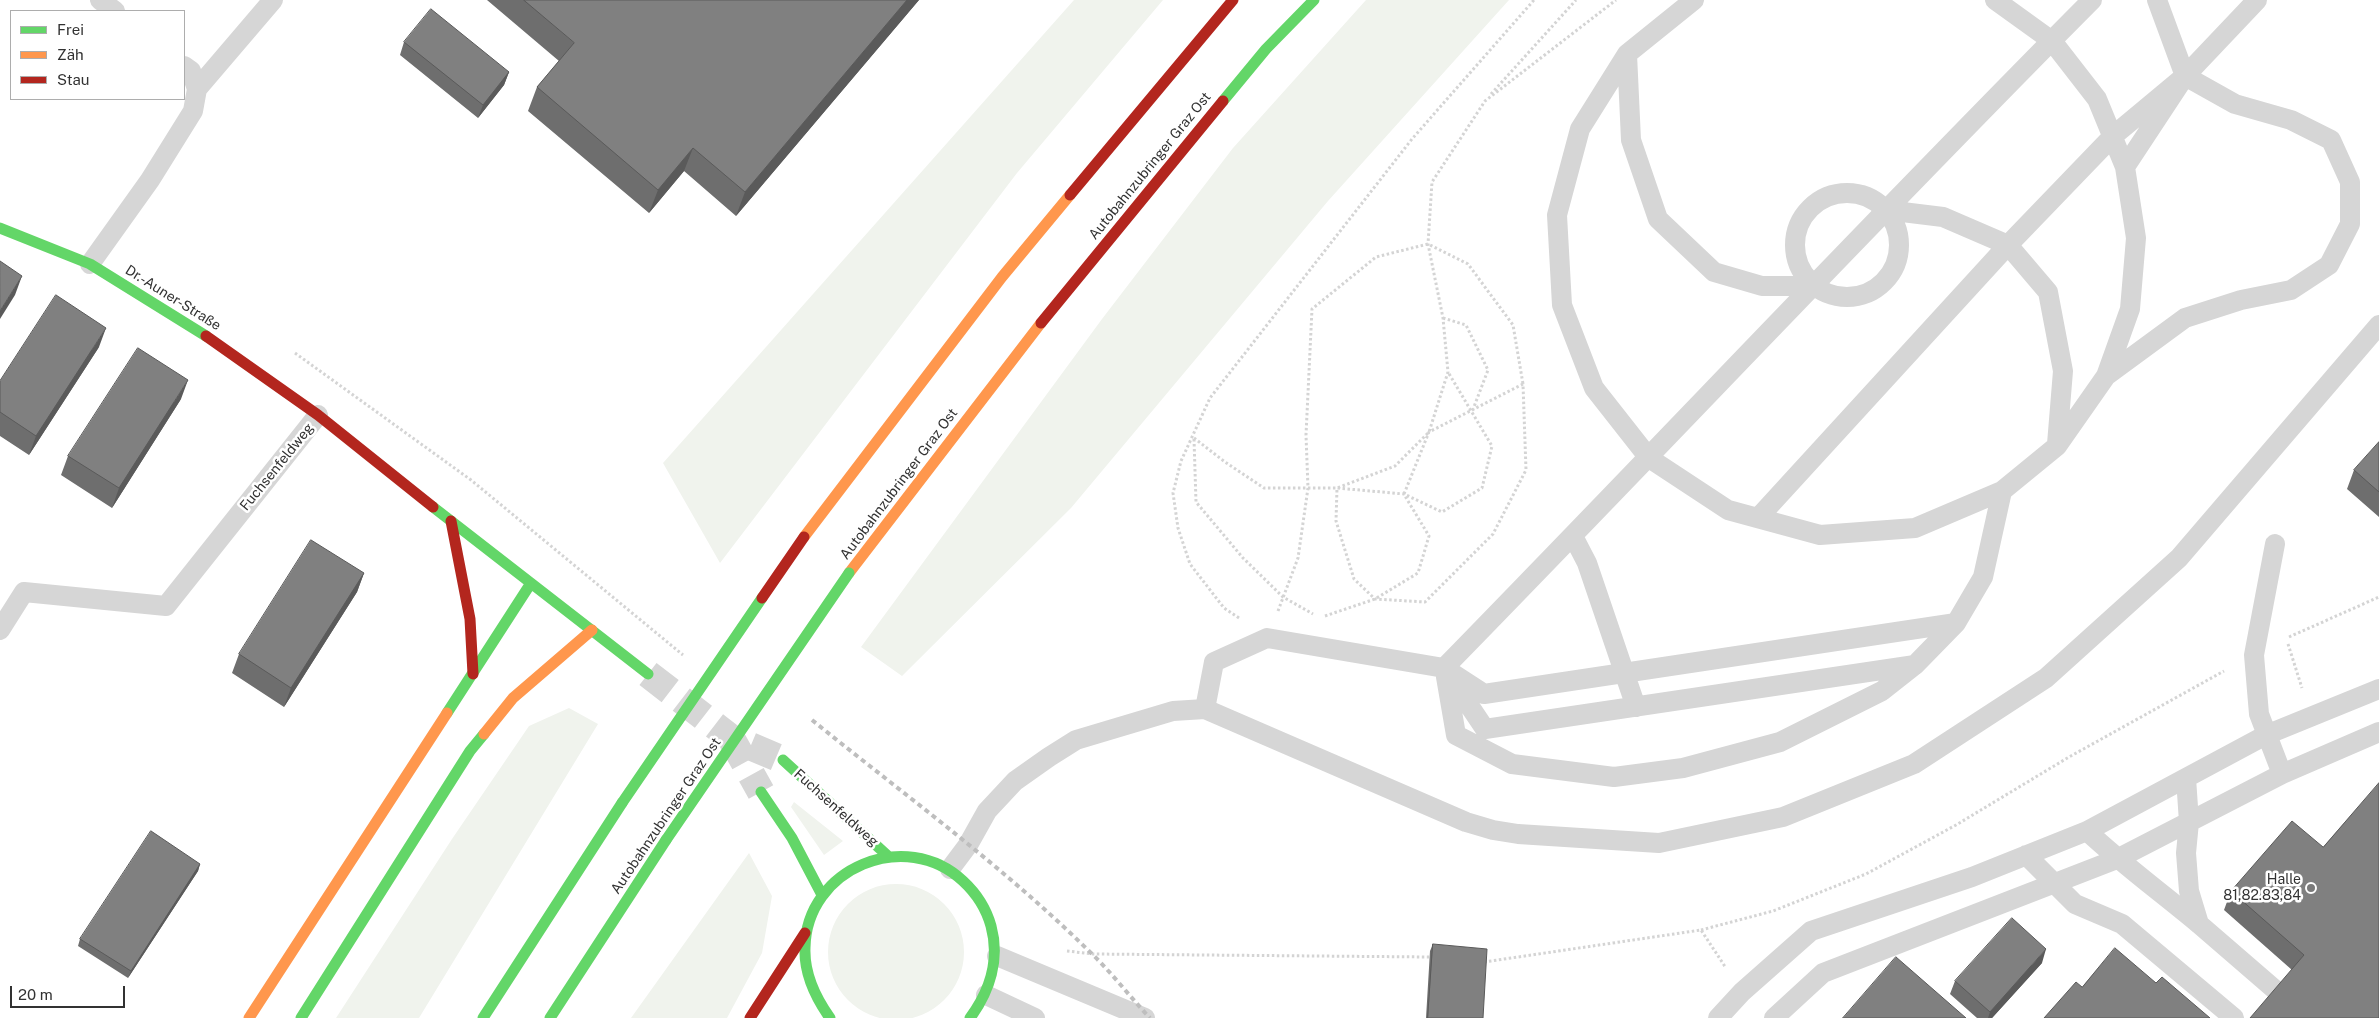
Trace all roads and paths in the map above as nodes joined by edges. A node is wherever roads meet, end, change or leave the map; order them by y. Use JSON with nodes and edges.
{"nodes":[{"id":1,"x":100,"y":0,"type":"edge"},
{"id":2,"x":273,"y":0,"type":"edge"},
{"id":3,"x":1233,"y":0,"type":"edge"},
{"id":4,"x":1314,"y":0,"type":"edge"},
{"id":5,"x":1534,"y":0,"type":"edge"},
{"id":6,"x":1576,"y":0,"type":"edge"},
{"id":7,"x":1616,"y":0,"type":"edge"},
{"id":8,"x":1694,"y":0,"type":"edge"},
{"id":9,"x":1995,"y":0,"type":"edge"},
{"id":10,"x":2092,"y":0,"type":"edge"},
{"id":11,"x":2157,"y":0,"type":"edge"},
{"id":12,"x":2257,"y":0,"type":"edge"},
{"id":13,"x":114,"y":10,"type":"edge"},
{"id":14,"x":2052,"y":41,"type":"junction"},
{"id":15,"x":1628,"y":54,"type":"junction"},
{"id":16,"x":185,"y":67,"type":"edge"},
{"id":17,"x":2185,"y":76,"type":"junction"},
{"id":18,"x":197,"y":89,"type":"junction"},
{"id":19,"x":1485,"y":102,"type":"junction"},
{"id":20,"x":2113,"y":136,"type":"junction"},
{"id":21,"x":2126,"y":167,"type":"junction"},
{"id":22,"x":1886,"y":210,"type":"junction"},
{"id":23,"x":0,"y":228,"type":"edge"},
{"id":24,"x":1428,"y":244,"type":"junction"},
{"id":25,"x":2008,"y":245,"type":"junction"},
{"id":26,"x":90,"y":264,"type":"junction"},
{"id":27,"x":1814,"y":286,"type":"junction"},
{"id":28,"x":1443,"y":318,"type":"junction"},
{"id":29,"x":2379,"y":325,"type":"edge"},
{"id":30,"x":1448,"y":372,"type":"junction"},
{"id":31,"x":2106,"y":376,"type":"junction"},
{"id":32,"x":1523,"y":384,"type":"junction"},
{"id":33,"x":1472,"y":412,"type":"junction"},
{"id":34,"x":318,"y":415,"type":"junction"},
{"id":35,"x":1429,"y":432,"type":"junction"},
{"id":36,"x":1194,"y":438,"type":"junction"},
{"id":37,"x":2057,"y":446,"type":"junction"},
{"id":38,"x":1649,"y":458,"type":"junction"},
{"id":39,"x":1308,"y":488,"type":"junction"},
{"id":40,"x":1337,"y":488,"type":"junction"},
{"id":41,"x":2002,"y":491,"type":"junction"},
{"id":42,"x":1404,"y":494,"type":"junction"},
{"id":43,"x":1758,"y":518,"type":"junction"},
{"id":44,"x":451,"y":521,"type":"junction"},
{"id":45,"x":1573,"y":536,"type":"junction"},
{"id":46,"x":2275,"y":544,"type":"dead end"},
{"id":47,"x":531,"y":583,"type":"junction"},
{"id":48,"x":1283,"y":597,"type":"junction"},
{"id":49,"x":2379,"y":597,"type":"edge"},
{"id":50,"x":1375,"y":599,"type":"junction"},
{"id":51,"x":1956,"y":623,"type":"junction"},
{"id":52,"x":0,"y":630,"type":"edge"},
{"id":53,"x":592,"y":630,"type":"junction"},
{"id":54,"x":1267,"y":638,"type":"junction"},
{"id":55,"x":2286,"y":638,"type":"dead end"},
{"id":56,"x":1915,"y":665,"type":"junction"},
{"id":57,"x":1444,"y":668,"type":"junction"},
{"id":58,"x":1625,"y":673,"type":"junction"},
{"id":59,"x":473,"y":674,"type":"junction"},
{"id":60,"x":648,"y":674,"type":"tunnel mouth"},
{"id":61,"x":2379,"y":689,"type":"edge"},
{"id":62,"x":1636,"y":706,"type":"junction"},
{"id":63,"x":1204,"y":709,"type":"junction"},
{"id":64,"x":2379,"y":732,"type":"edge"},
{"id":65,"x":2266,"y":735,"type":"junction"},
{"id":66,"x":783,"y":760,"type":"tunnel mouth"},
{"id":67,"x":2282,"y":774,"type":"junction"},
{"id":68,"x":2186,"y":778,"type":"junction"},
{"id":69,"x":761,"y":792,"type":"tunnel mouth"},
{"id":70,"x":2189,"y":822,"type":"junction"},
{"id":71,"x":2087,"y":831,"type":"junction"},
{"id":72,"x":889,"y":856,"type":"junction"},
{"id":73,"x":2026,"y":856,"type":"junction"},
{"id":74,"x":2117,"y":860,"type":"junction"},
{"id":75,"x":950,"y":869,"type":"junction"},
{"id":76,"x":2054,"y":884,"type":"junction"},
{"id":77,"x":822,"y":895,"type":"junction"},
{"id":78,"x":2199,"y":924,"type":"junction"},
{"id":79,"x":805,"y":932,"type":"junction"},
{"id":80,"x":1058,"y":949,"type":"dead end"},
{"id":81,"x":997,"y":956,"type":"junction"},
{"id":82,"x":1430,"y":957,"type":"edge"},
{"id":83,"x":1484,"y":962,"type":"edge"},
{"id":84,"x":1742,"y":992,"type":"junction"},
{"id":85,"x":2280,"y":994,"type":"edge"},
{"id":86,"x":986,"y":995,"type":"junction"},
{"id":87,"x":249,"y":1018,"type":"edge"},
{"id":88,"x":301,"y":1018,"type":"edge"},
{"id":89,"x":484,"y":1018,"type":"edge"},
{"id":90,"x":550,"y":1018,"type":"edge"},
{"id":91,"x":750,"y":1018,"type":"edge"},
{"id":92,"x":830,"y":1018,"type":"edge"},
{"id":93,"x":970,"y":1018,"type":"edge"},
{"id":94,"x":1035,"y":1018,"type":"edge"},
{"id":95,"x":1145,"y":1018,"type":"edge"},
{"id":96,"x":1718,"y":1018,"type":"edge"},
{"id":97,"x":1774,"y":1018,"type":"edge"},
{"id":98,"x":2234,"y":1018,"type":"edge"}],
"edges":[{"from":1,"to":13,"type":"lane"},
{"from":2,"to":18,"type":"lane"},
{"from":3,"to":89,"type":"main road","bridge":true},
{"from":4,"to":90,"type":"main road","name":"Autobahnzubringer Graz Ost","bridge":true},
{"from":5,"to":36,"type":"path"},
{"from":6,"to":19,"type":"path"},
{"from":7,"to":19,"type":"path"},
{"from":8,"to":15,"type":"lane"},
{"from":9,"to":14,"type":"lane"},
{"from":10,"to":14,"type":"lane"},
{"from":11,"to":17,"type":"lane"},
{"from":12,"to":17,"type":"lane"},
{"from":14,"to":20,"type":"lane"},
{"from":14,"to":22,"type":"lane"},
{"from":15,"to":27,"type":"lane"},
{"from":15,"to":38,"type":"lane"},
{"from":16,"to":18,"type":"lane"},
{"from":17,"to":20,"type":"lane"},
{"from":17,"to":21,"type":"lane"},
{"from":17,"to":31,"type":"lane"},
{"from":18,"to":26,"type":"lane"},
{"from":19,"to":24,"type":"path"},
{"from":20,"to":21,"type":"lane"},
{"from":20,"to":25,"type":"lane"},
{"from":21,"to":31,"type":"lane"},
{"from":22,"to":25,"type":"lane"},
{"from":22,"to":27,"type":"lane"},
{"from":22,"to":27,"type":"lane"},
{"from":22,"to":27,"type":"lane"},
{"from":23,"to":26,"type":"main road","name":"Dr.-Auner-Straße"},
{"from":24,"to":28,"type":"path"},
{"from":24,"to":32,"type":"path"},
{"from":24,"to":39,"type":"path"},
{"from":25,"to":37,"type":"lane"},
{"from":25,"to":43,"type":"lane"},
{"from":26,"to":34,"type":"main road","name":"Dr.-Auner-Straße"},
{"from":27,"to":38,"type":"lane"},
{"from":28,"to":30,"type":"path"},
{"from":28,"to":33,"type":"path"},
{"from":29,"to":63,"type":"lane"},
{"from":30,"to":33,"type":"path"},
{"from":30,"to":35,"type":"path"},
{"from":31,"to":37,"type":"lane"},
{"from":32,"to":33,"type":"path"},
{"from":32,"to":50,"type":"path"},
{"from":33,"to":35,"type":"path"},
{"from":33,"to":42,"type":"path"},
{"from":34,"to":44,"type":"main road","name":"Fuchsenfeldweg"},
{"from":34,"to":52,"type":"lane","name":"Fuchsenfeldweg"},
{"from":35,"to":40,"type":"path"},
{"from":35,"to":42,"type":"path"},
{"from":36,"to":39,"type":"path"},
{"from":36,"to":48,"type":"path"},
{"from":36,"to":54,"type":"path"},
{"from":37,"to":41,"type":"lane"},
{"from":38,"to":43,"type":"lane"},
{"from":38,"to":45,"type":"lane"},
{"from":39,"to":40,"type":"path"},
{"from":39,"to":48,"type":"path"},
{"from":40,"to":42,"type":"path"},
{"from":40,"to":50,"type":"path"},
{"from":41,"to":43,"type":"lane"},
{"from":41,"to":51,"type":"lane"},
{"from":42,"to":50,"type":"path"},
{"from":44,"to":47,"type":"main road","name":"Fuchsenfeldweg"},
{"from":44,"to":59,"type":"main road"},
{"from":45,"to":57,"type":"lane"},
{"from":45,"to":58,"type":"lane"},
{"from":46,"to":65,"type":"lane"},
{"from":47,"to":53,"type":"main road","name":"Fuchsenfeldweg"},
{"from":47,"to":59,"type":"main road"},
{"from":48,"to":50,"type":"path"},
{"from":48,"to":54,"type":"path"},
{"from":49,"to":55,"type":"path"},
{"from":51,"to":56,"type":"lane"},
{"from":51,"to":58,"type":"lane"},
{"from":53,"to":60,"type":"main road","name":"Fuchsenfeldweg"},
{"from":53,"to":88,"type":"main road"},
{"from":54,"to":57,"type":"lane"},
{"from":54,"to":63,"type":"lane"},
{"from":56,"to":57,"type":"lane"},
{"from":56,"to":62,"type":"lane"},
{"from":57,"to":58,"type":"lane"},
{"from":57,"to":62,"type":"lane"},
{"from":58,"to":62,"type":"lane"},
{"from":59,"to":87,"type":"main road"},
{"from":61,"to":65,"type":"lane"},
{"from":63,"to":75,"type":"lane"},
{"from":64,"to":67,"type":"lane"},
{"from":65,"to":67,"type":"lane"},
{"from":65,"to":68,"type":"lane"},
{"from":66,"to":72,"type":"main road","name":"Fuchsenfeldweg"},
{"from":67,"to":70,"type":"lane"},
{"from":68,"to":70,"type":"lane"},
{"from":68,"to":71,"type":"lane"},
{"from":69,"to":77,"type":"main road"},
{"from":70,"to":74,"type":"lane"},
{"from":70,"to":78,"type":"lane"},
{"from":71,"to":73,"type":"lane"},
{"from":71,"to":74,"type":"lane"},
{"from":72,"to":75,"type":"main road"},
{"from":72,"to":77,"type":"main road"},
{"from":73,"to":76,"type":"lane"},
{"from":73,"to":84,"type":"lane"},
{"from":74,"to":76,"type":"lane"},
{"from":74,"to":78,"type":"lane"},
{"from":75,"to":81,"type":"main road"},
{"from":76,"to":97,"type":"lane"},
{"from":76,"to":98,"type":"lane"},
{"from":77,"to":79,"type":"main road"},
{"from":78,"to":85,"type":"lane"},
{"from":79,"to":91,"type":"main road"},
{"from":79,"to":92,"type":"main road"},
{"from":80,"to":82,"type":"path"},
{"from":81,"to":86,"type":"main road"},
{"from":81,"to":95,"type":"lane"},
{"from":83,"to":84,"type":"path"},
{"from":84,"to":96,"type":"lane"},
{"from":86,"to":93,"type":"main road"},
{"from":86,"to":94,"type":"lane"}]}
